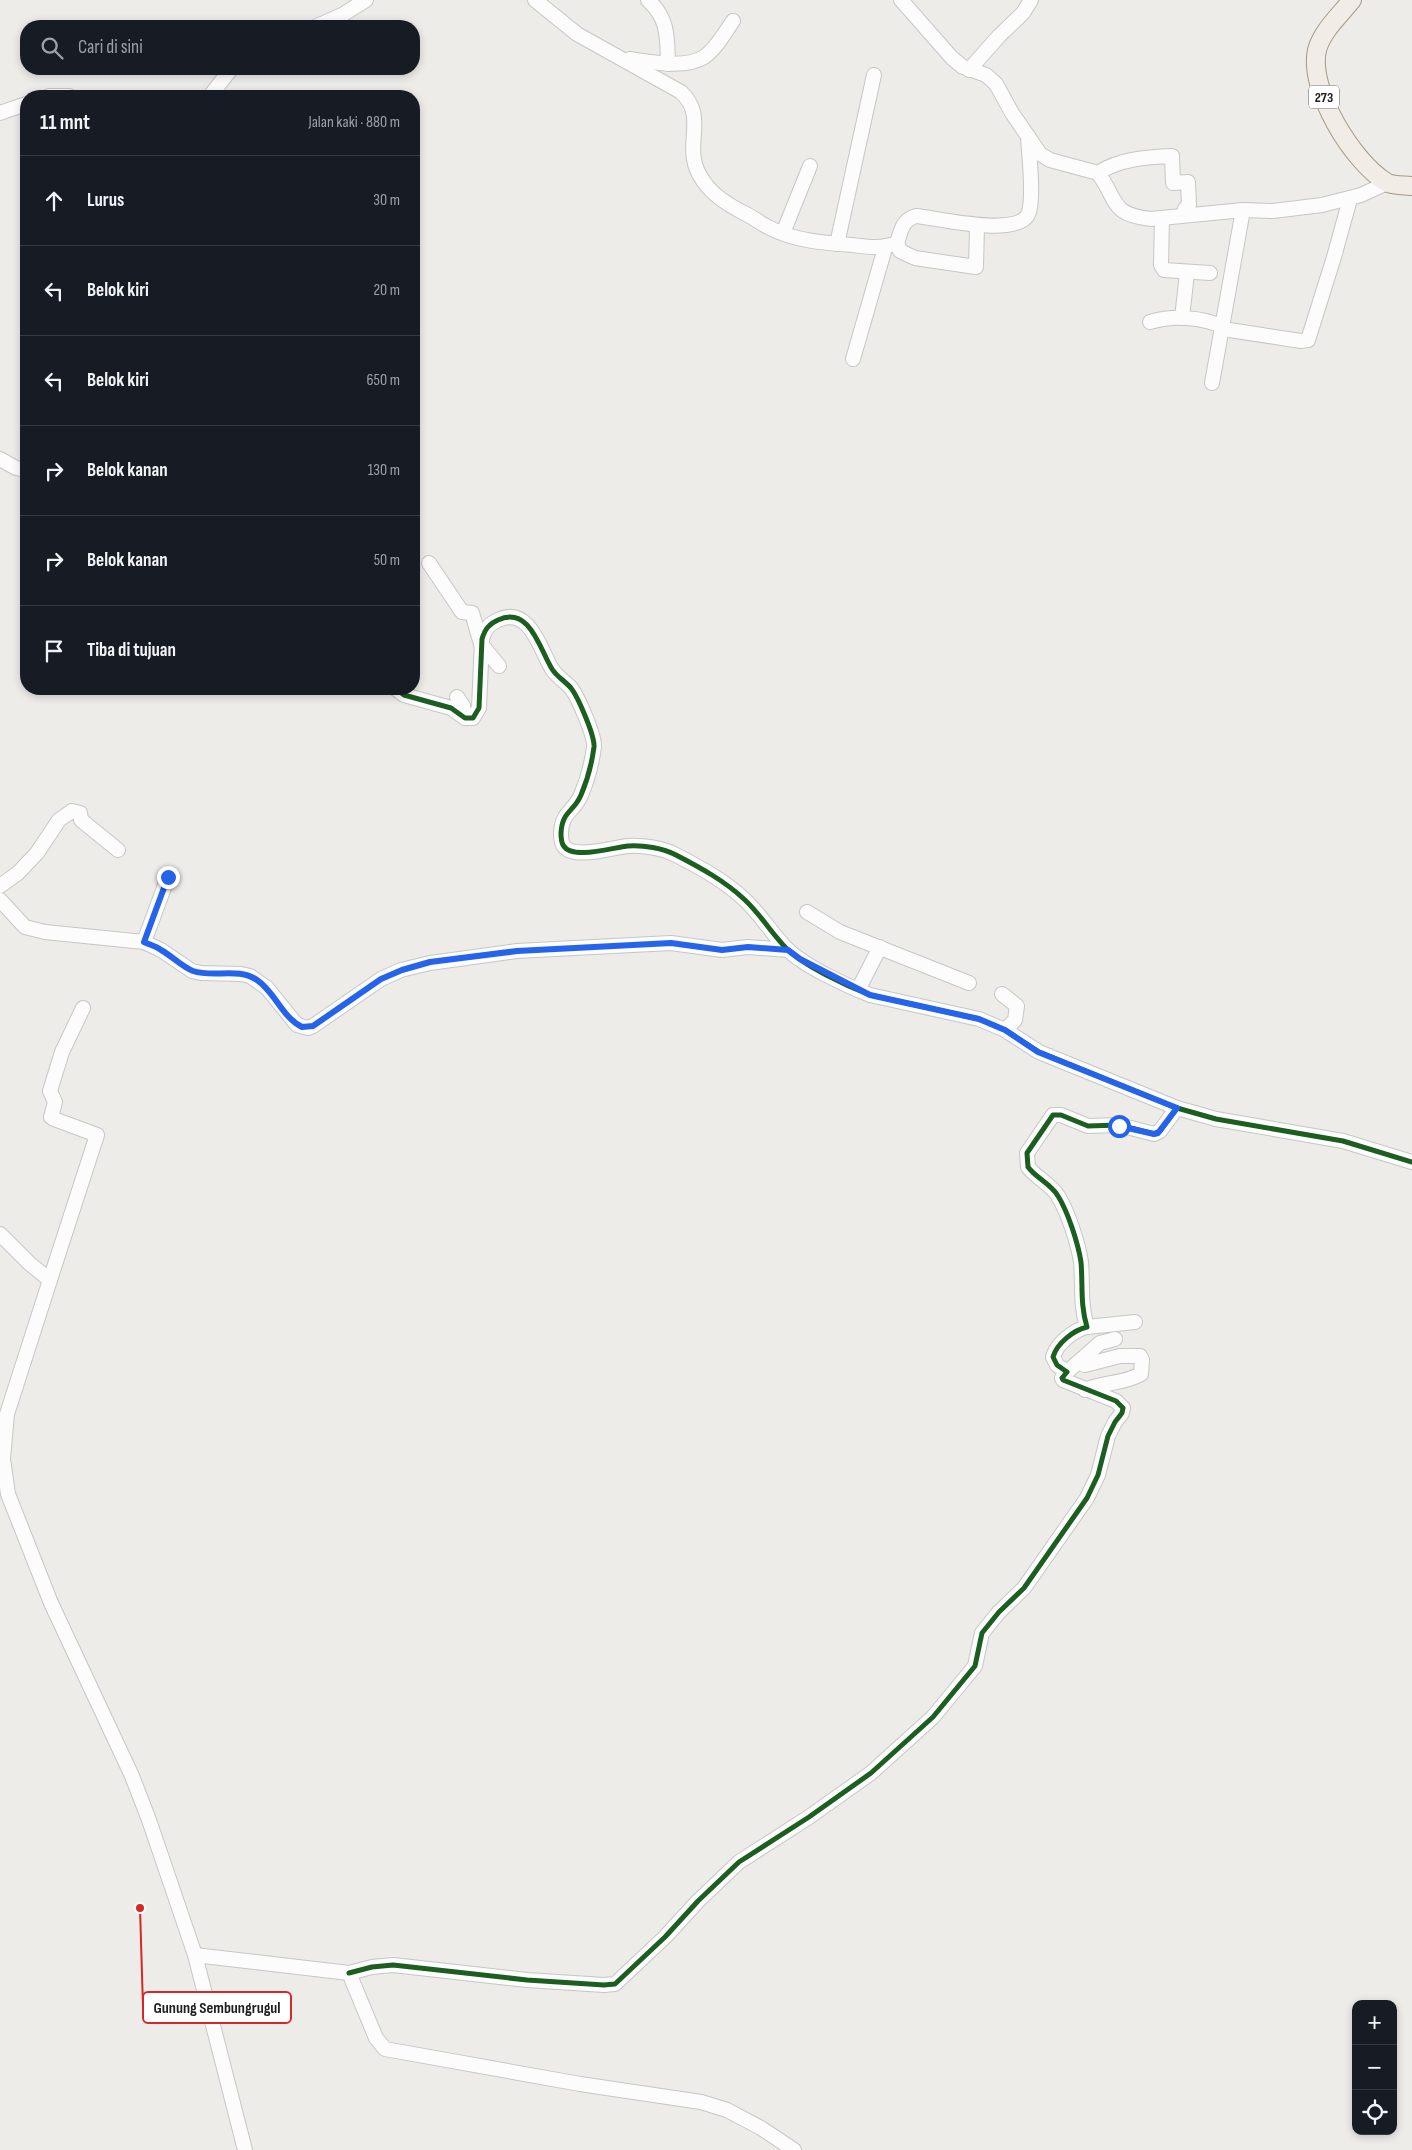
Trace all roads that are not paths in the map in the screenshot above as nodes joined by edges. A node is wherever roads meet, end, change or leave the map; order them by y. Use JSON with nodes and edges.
{"nodes":[{"id":1,"x":366,"y":0,"type":"edge"},
{"id":2,"x":534,"y":0,"type":"edge"},
{"id":3,"x":648,"y":0,"type":"edge"},
{"id":4,"x":901,"y":0,"type":"edge"},
{"id":5,"x":1031,"y":0,"type":"edge"},
{"id":6,"x":1352,"y":0,"type":"edge"},
{"id":7,"x":330,"y":20,"type":"edge"},
{"id":8,"x":733,"y":21,"type":"dead end"},
{"id":9,"x":623,"y":58,"type":"junction"},
{"id":10,"x":668,"y":64,"type":"junction"},
{"id":11,"x":969,"y":70,"type":"junction"},
{"id":12,"x":226,"y":75,"type":"edge"},
{"id":13,"x":874,"y":76,"type":"dead end"},
{"id":14,"x":215,"y":90,"type":"edge"},
{"id":15,"x":20,"y":106,"type":"edge"},
{"id":16,"x":0,"y":114,"type":"edge"},
{"id":17,"x":1028,"y":136,"type":"junction"},
{"id":18,"x":810,"y":166,"type":"dead end"},
{"id":19,"x":1098,"y":173,"type":"junction"},
{"id":20,"x":1387,"y":183,"type":"junction"},
{"id":21,"x":1412,"y":186,"type":"edge"},
{"id":22,"x":1350,"y":199,"type":"junction"},
{"id":23,"x":1243,"y":210,"type":"junction"},
{"id":24,"x":1184,"y":215,"type":"junction"},
{"id":25,"x":1162,"y":218,"type":"junction"},
{"id":26,"x":977,"y":225,"type":"junction"},
{"id":27,"x":783,"y":233,"type":"junction"},
{"id":28,"x":838,"y":244,"type":"junction"},
{"id":29,"x":891,"y":246,"type":"junction"},
{"id":30,"x":1186,"y":273,"type":"junction"},
{"id":31,"x":1210,"y":273,"type":"dead end"},
{"id":32,"x":1182,"y":318,"type":"junction"},
{"id":33,"x":1150,"y":322,"type":"dead end"},
{"id":34,"x":1223,"y":328,"type":"junction"},
{"id":35,"x":854,"y":359,"type":"dead end"},
{"id":36,"x":1212,"y":383,"type":"dead end"},
{"id":37,"x":0,"y":459,"type":"edge"},
{"id":38,"x":20,"y":469,"type":"edge"},
{"id":39,"x":429,"y":563,"type":"dead end"},
{"id":40,"x":481,"y":644,"type":"junction"},
{"id":41,"x":499,"y":666,"type":"dead end"},
{"id":42,"x":404,"y":695,"type":"edge"},
{"id":43,"x":457,"y":697,"type":"dead end"},
{"id":44,"x":465,"y":718,"type":"junction"},
{"id":45,"x":118,"y":850,"type":"dead end"},
{"id":46,"x":168,"y":877,"type":"dead end"},
{"id":47,"x":0,"y":886,"type":"edge"},
{"id":48,"x":0,"y":900,"type":"edge"},
{"id":49,"x":807,"y":912,"type":"dead end"},
{"id":50,"x":144,"y":942,"type":"junction"},
{"id":51,"x":880,"y":947,"type":"junction"},
{"id":52,"x":788,"y":950,"type":"junction"},
{"id":53,"x":969,"y":984,"type":"dead end"},
{"id":54,"x":858,"y":990,"type":"junction"},
{"id":55,"x":1002,"y":994,"type":"dead end"},
{"id":56,"x":83,"y":1008,"type":"dead end"},
{"id":57,"x":1005,"y":1030,"type":"junction"},
{"id":58,"x":1177,"y":1108,"type":"junction"},
{"id":59,"x":1412,"y":1162,"type":"edge"},
{"id":60,"x":0,"y":1234,"type":"edge"},
{"id":61,"x":50,"y":1280,"type":"junction"},
{"id":62,"x":1135,"y":1322,"type":"dead end"},
{"id":63,"x":1087,"y":1326,"type":"junction"},
{"id":64,"x":1115,"y":1339,"type":"dead end"},
{"id":65,"x":1082,"y":1359,"type":"junction"},
{"id":66,"x":1067,"y":1372,"type":"junction"},
{"id":67,"x":1085,"y":1390,"type":"junction"},
{"id":68,"x":194,"y":1955,"type":"junction"},
{"id":69,"x":348,"y":1973,"type":"junction"},
{"id":70,"x":245,"y":2150,"type":"edge"},
{"id":71,"x":794,"y":2150,"type":"edge"}],
"edges":[{"from":1,"to":7,"type":"street"},
{"from":2,"to":9,"type":"street"},
{"from":3,"to":10,"type":"street"},
{"from":4,"to":11,"type":"street"},
{"from":5,"to":11,"type":"street"},
{"from":6,"to":20,"type":"main road","number":"273"},
{"from":8,"to":10,"type":"street"},
{"from":9,"to":10,"type":"street"},
{"from":9,"to":27,"type":"street"},
{"from":11,"to":17,"type":"street"},
{"from":12,"to":14,"type":"street"},
{"from":13,"to":28,"type":"street"},
{"from":15,"to":16,"type":"street"},
{"from":17,"to":19,"type":"street"},
{"from":17,"to":26,"type":"street"},
{"from":18,"to":27,"type":"street"},
{"from":19,"to":24,"type":"street"},
{"from":19,"to":25,"type":"street"},
{"from":20,"to":21,"type":"main road"},
{"from":20,"to":22,"type":"street"},
{"from":22,"to":23,"type":"street"},
{"from":22,"to":34,"type":"street"},
{"from":23,"to":24,"type":"street"},
{"from":23,"to":34,"type":"street"},
{"from":24,"to":25,"type":"street"},
{"from":25,"to":30,"type":"street"},
{"from":26,"to":29,"type":"street"},
{"from":26,"to":29,"type":"street"},
{"from":27,"to":28,"type":"street"},
{"from":28,"to":29,"type":"street"},
{"from":29,"to":35,"type":"street"},
{"from":30,"to":31,"type":"street"},
{"from":30,"to":32,"type":"street"},
{"from":32,"to":33,"type":"street"},
{"from":32,"to":34,"type":"street"},
{"from":34,"to":36,"type":"street"},
{"from":37,"to":38,"type":"street"},
{"from":39,"to":40,"type":"street"},
{"from":40,"to":41,"type":"street"},
{"from":40,"to":44,"type":"street"},
{"from":40,"to":52,"type":"street"},
{"from":42,"to":44,"type":"street"},
{"from":43,"to":44,"type":"street"},
{"from":45,"to":47,"type":"street"},
{"from":46,"to":50,"type":"street"},
{"from":48,"to":50,"type":"street"},
{"from":49,"to":51,"type":"street"},
{"from":50,"to":52,"type":"street"},
{"from":51,"to":53,"type":"street"},
{"from":51,"to":54,"type":"street"},
{"from":52,"to":54,"type":"street"},
{"from":54,"to":57,"type":"street"},
{"from":55,"to":57,"type":"street"},
{"from":56,"to":61,"type":"street"},
{"from":57,"to":58,"type":"street"},
{"from":58,"to":59,"type":"street"},
{"from":58,"to":63,"type":"street"},
{"from":60,"to":61,"type":"street"},
{"from":61,"to":68,"type":"street"},
{"from":62,"to":63,"type":"street"},
{"from":63,"to":66,"type":"street"},
{"from":64,"to":65,"type":"street"},
{"from":65,"to":66,"type":"street"},
{"from":65,"to":67,"type":"street"},
{"from":66,"to":67,"type":"street"},
{"from":67,"to":69,"type":"street"},
{"from":68,"to":69,"type":"street"},
{"from":68,"to":70,"type":"street"},
{"from":69,"to":71,"type":"street"}]}
